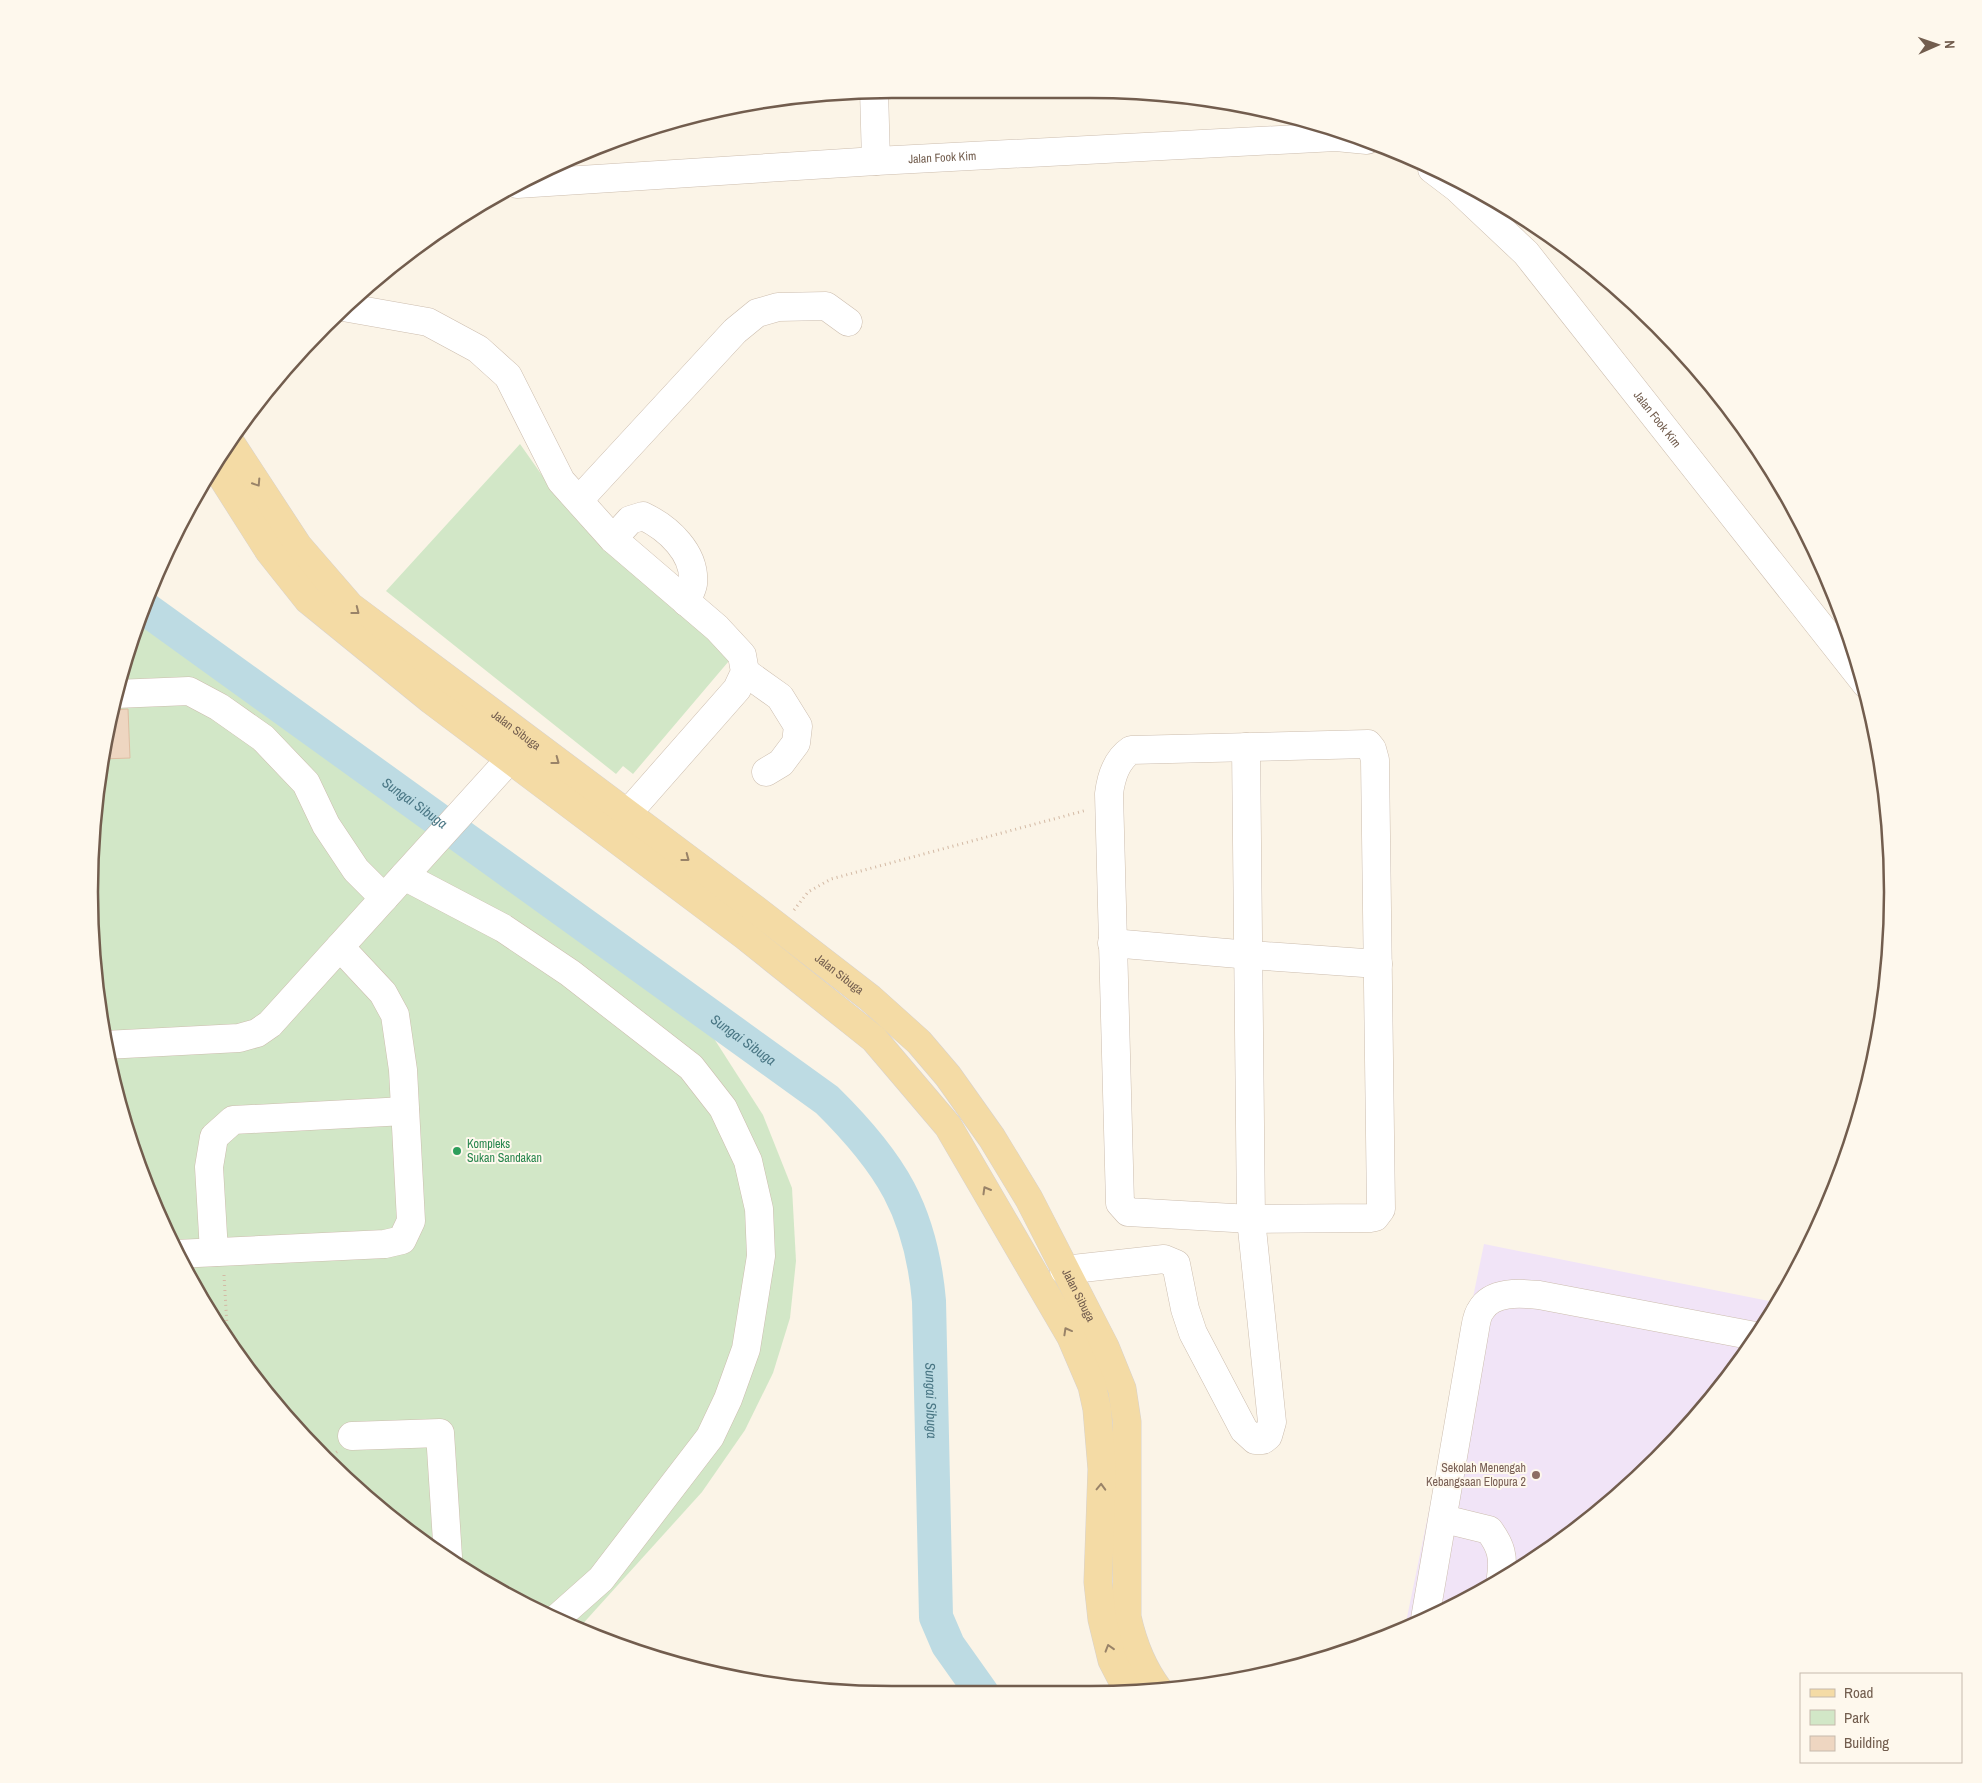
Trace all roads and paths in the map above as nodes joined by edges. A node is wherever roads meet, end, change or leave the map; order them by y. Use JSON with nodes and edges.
{"nodes":[{"id":1,"x":874,"y":98,"type":"edge"},
{"id":2,"x":1336,"y":137,"type":"edge"},
{"id":3,"x":876,"y":160,"type":"junction"},
{"id":4,"x":533,"y":183,"type":"edge"},
{"id":5,"x":1453,"y":185,"type":"edge"},
{"id":6,"x":353,"y":309,"type":"edge"},
{"id":7,"x":848,"y":322,"type":"dead end"},
{"id":8,"x":233,"y":447,"type":"edge"},
{"id":9,"x":219,"y":470,"type":"edge"},
{"id":10,"x":579,"y":500,"type":"junction"},
{"id":11,"x":613,"y":539,"type":"junction"},
{"id":12,"x":686,"y":602,"type":"junction"},
{"id":13,"x":1851,"y":664,"type":"edge"},
{"id":14,"x":745,"y":672,"type":"junction"},
{"id":15,"x":123,"y":694,"type":"edge"},
{"id":16,"x":1246,"y":747,"type":"junction"},
{"id":17,"x":510,"y":759,"type":"junction"},
{"id":18,"x":766,"y":772,"type":"dead end"},
{"id":19,"x":1109,"y":804,"type":"junction"},
{"id":20,"x":627,"y":814,"type":"junction"},
{"id":21,"x":404,"y":876,"type":"junction"},
{"id":22,"x":384,"y":898,"type":"junction"},
{"id":23,"x":780,"y":928,"type":"junction"},
{"id":24,"x":1112,"y":943,"type":"junction"},
{"id":25,"x":340,"y":947,"type":"junction"},
{"id":26,"x":1250,"y":956,"type":"junction"},
{"id":27,"x":1378,"y":964,"type":"junction"},
{"id":28,"x":113,"y":1045,"type":"edge"},
{"id":29,"x":406,"y":1111,"type":"junction"},
{"id":30,"x":1251,"y":1219,"type":"junction"},
{"id":31,"x":218,"y":1252,"type":"junction"},
{"id":32,"x":185,"y":1254,"type":"edge"},
{"id":33,"x":1064,"y":1270,"type":"junction"},
{"id":34,"x":226,"y":1325,"type":"edge"},
{"id":35,"x":1750,"y":1335,"type":"edge"},
{"id":36,"x":352,"y":1436,"type":"dead end"},
{"id":37,"x":1444,"y":1519,"type":"junction"},
{"id":38,"x":448,"y":1550,"type":"edge"},
{"id":39,"x":1502,"y":1570,"type":"edge"},
{"id":40,"x":1433,"y":1608,"type":"edge"},
{"id":41,"x":562,"y":1614,"type":"edge"},
{"id":42,"x":1155,"y":1683,"type":"edge"},
{"id":43,"x":1125,"y":1685,"type":"edge"}],
"edges":[{"from":1,"to":3,"type":"street"},
{"from":2,"to":3,"type":"street","name":"Jalan Fook Kim"},
{"from":3,"to":4,"type":"street","name":"Jalan Fook Kim"},
{"from":5,"to":13,"type":"street","name":"Jalan Fook Kim"},
{"from":6,"to":10,"type":"street"},
{"from":7,"to":10,"type":"street"},
{"from":8,"to":20,"type":"main road","name":"Jalan Sibuga","one_way":true},
{"from":9,"to":17,"type":"main road","name":"Jalan Sibuga"},
{"from":10,"to":11,"type":"street"},
{"from":11,"to":12,"type":"street"},
{"from":11,"to":12,"type":"street"},
{"from":12,"to":14,"type":"street"},
{"from":14,"to":18,"type":"street"},
{"from":14,"to":20,"type":"street"},
{"from":15,"to":22,"type":"street"},
{"from":16,"to":19,"type":"street"},
{"from":16,"to":26,"type":"street"},
{"from":16,"to":27,"type":"street"},
{"from":17,"to":21,"type":"street"},
{"from":43,"to":17,"type":"main road","name":"Jalan Sibuga","one_way":true},
{"from":19,"to":23,"type":"path"},
{"from":19,"to":24,"type":"street"},
{"from":20,"to":23,"type":"main road","name":"Jalan Sibuga","one_way":true},
{"from":21,"to":22,"type":"street"},
{"from":21,"to":41,"type":"street"},
{"from":22,"to":25,"type":"street"},
{"from":23,"to":33,"type":"main road","name":"Jalan Sibuga"},
{"from":24,"to":26,"type":"street"},
{"from":24,"to":30,"type":"street"},
{"from":25,"to":28,"type":"street"},
{"from":25,"to":29,"type":"street"},
{"from":26,"to":27,"type":"street"},
{"from":26,"to":30,"type":"street"},
{"from":27,"to":30,"type":"street"},
{"from":29,"to":31,"type":"street"},
{"from":29,"to":31,"type":"street"},
{"from":30,"to":33,"type":"street"},
{"from":31,"to":32,"type":"street"},
{"from":31,"to":34,"type":"path"},
{"from":33,"to":42,"type":"main road","name":"Jalan Sibuga"},
{"from":35,"to":37,"type":"street"},
{"from":36,"to":38,"type":"street"},
{"from":37,"to":39,"type":"street"},
{"from":37,"to":40,"type":"street"}]}
